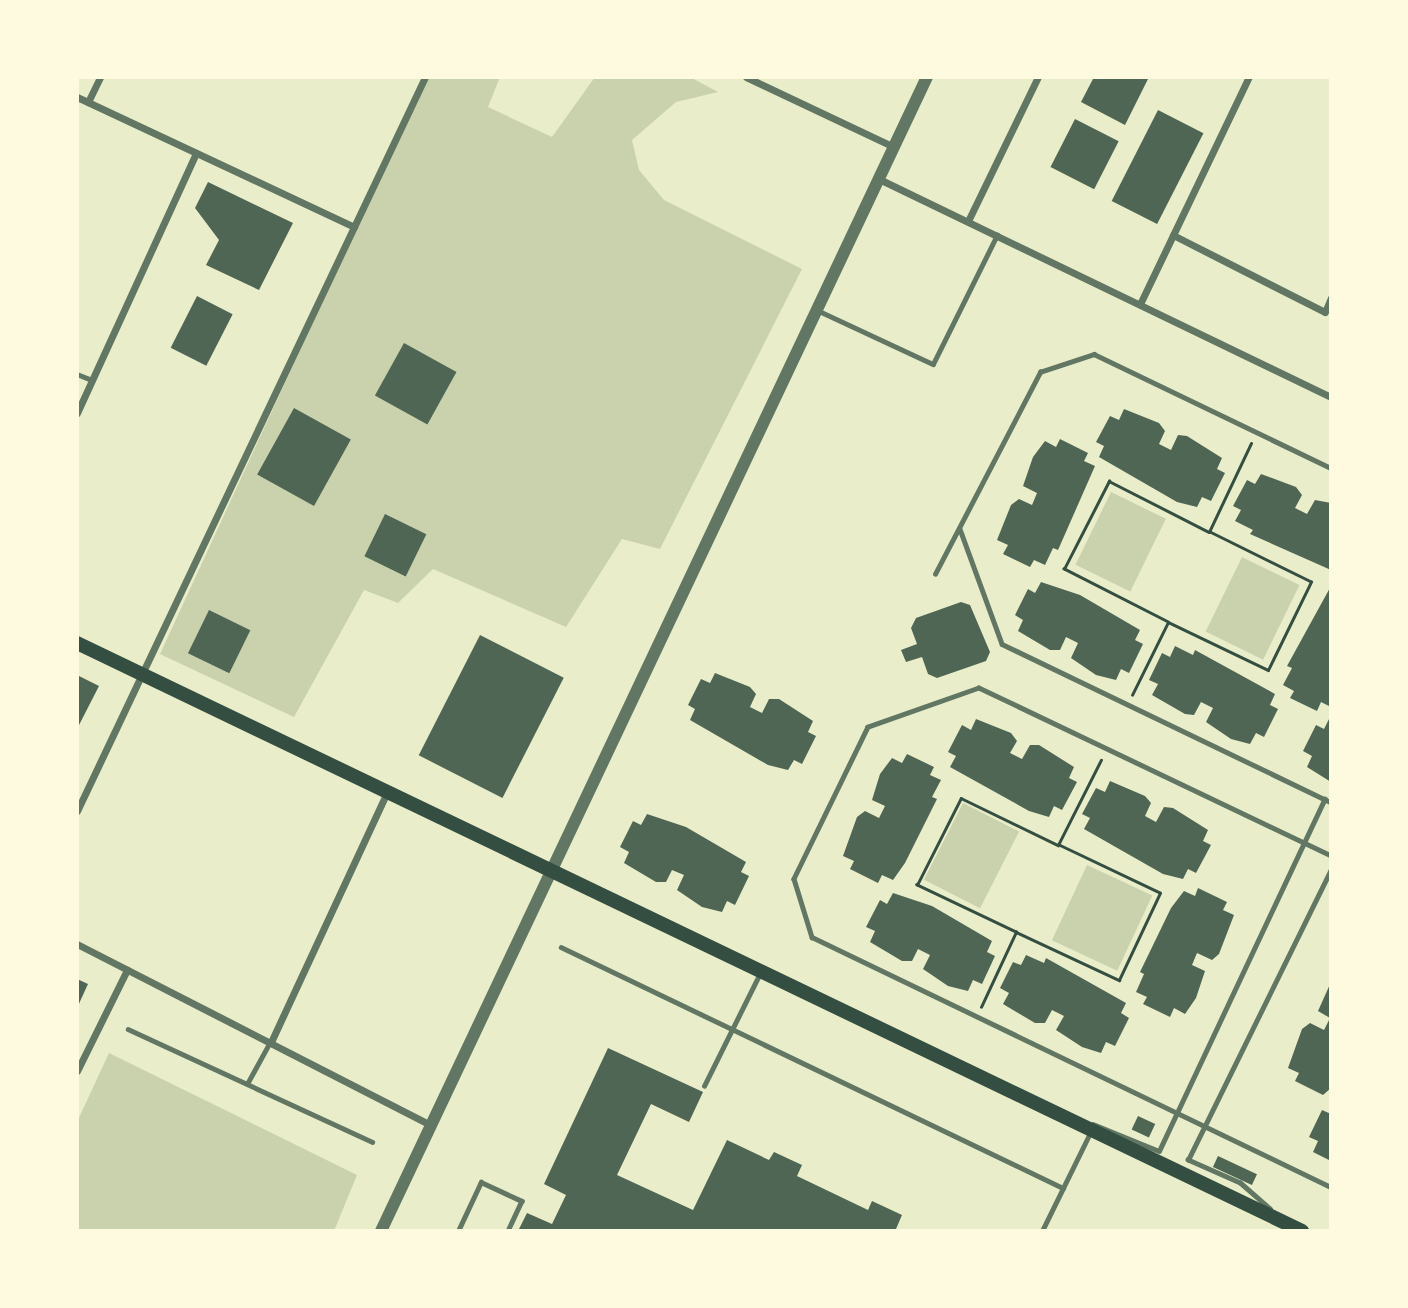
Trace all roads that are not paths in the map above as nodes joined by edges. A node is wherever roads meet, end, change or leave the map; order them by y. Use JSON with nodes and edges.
{"nodes":[{"id":1,"x":100,"y":77,"type":"edge"},
{"id":2,"x":425,"y":77,"type":"edge"},
{"id":3,"x":746,"y":77,"type":"edge"},
{"id":4,"x":927,"y":77,"type":"edge"},
{"id":5,"x":1038,"y":77,"type":"edge"},
{"id":6,"x":1249,"y":77,"type":"edge"},
{"id":7,"x":77,"y":97,"type":"edge"},
{"id":8,"x":88,"y":102,"type":"junction"},
{"id":9,"x":894,"y":147,"type":"junction"},
{"id":10,"x":197,"y":153,"type":"junction"},
{"id":11,"x":879,"y":179,"type":"junction"},
{"id":12,"x":968,"y":221,"type":"junction"},
{"id":13,"x":354,"y":227,"type":"junction"},
{"id":14,"x":997,"y":235,"type":"junction"},
{"id":15,"x":1173,"y":235,"type":"junction"},
{"id":16,"x":1331,"y":298,"type":"edge"},
{"id":17,"x":1140,"y":304,"type":"junction"},
{"id":18,"x":817,"y":310,"type":"junction"},
{"id":19,"x":77,"y":373,"type":"edge"},
{"id":20,"x":92,"y":380,"type":"junction"},
{"id":21,"x":1331,"y":397,"type":"edge"},
{"id":22,"x":77,"y":413,"type":"edge"},
{"id":23,"x":1331,"y":468,"type":"edge"},
{"id":24,"x":960,"y":528,"type":"junction"},
{"id":25,"x":935,"y":574,"type":"dead end"},
{"id":26,"x":77,"y":643,"type":"edge"},
{"id":27,"x":141,"y":672,"type":"junction"},
{"id":28,"x":388,"y":791,"type":"junction"},
{"id":29,"x":1325,"y":799,"type":"junction"},
{"id":30,"x":1331,"y":802,"type":"edge"},
{"id":31,"x":77,"y":811,"type":"edge"},
{"id":32,"x":1303,"y":843,"type":"junction"},
{"id":33,"x":1331,"y":856,"type":"edge"},
{"id":34,"x":551,"y":870,"type":"junction"},
{"id":35,"x":1331,"y":870,"type":"edge"},
{"id":36,"x":77,"y":944,"type":"edge"},
{"id":37,"x":561,"y":947,"type":"dead end"},
{"id":38,"x":127,"y":970,"type":"junction"},
{"id":39,"x":761,"y":971,"type":"junction"},
{"id":40,"x":733,"y":1028,"type":"junction"},
{"id":41,"x":128,"y":1029,"type":"dead end"},
{"id":42,"x":271,"y":1042,"type":"junction"},
{"id":43,"x":77,"y":1071,"type":"edge"},
{"id":44,"x":247,"y":1084,"type":"junction"},
{"id":45,"x":704,"y":1086,"type":"dead end"},
{"id":46,"x":1176,"y":1112,"type":"junction"},
{"id":47,"x":1070,"y":1119,"type":"junction"},
{"id":48,"x":431,"y":1125,"type":"junction"},
{"id":49,"x":1205,"y":1126,"type":"junction"},
{"id":50,"x":1091,"y":1130,"type":"junction"},
{"id":51,"x":372,"y":1142,"type":"dead end"},
{"id":52,"x":1331,"y":1187,"type":"edge"},
{"id":53,"x":1063,"y":1188,"type":"junction"},
{"id":54,"x":1286,"y":1223,"type":"junction"},
{"id":55,"x":381,"y":1231,"type":"edge"},
{"id":56,"x":458,"y":1231,"type":"edge"},
{"id":57,"x":508,"y":1231,"type":"edge"},
{"id":58,"x":1042,"y":1231,"type":"edge"},
{"id":59,"x":1302,"y":1231,"type":"edge"}],
"edges":[{"from":1,"to":8,"type":"street"},
{"from":2,"to":13,"type":"street"},
{"from":3,"to":9,"type":"street"},
{"from":4,"to":9,"type":"street"},
{"from":5,"to":12,"type":"street"},
{"from":6,"to":15,"type":"street"},
{"from":7,"to":8,"type":"street"},
{"from":8,"to":10,"type":"street"},
{"from":9,"to":11,"type":"street"},
{"from":10,"to":13,"type":"street"},
{"from":10,"to":20,"type":"street"},
{"from":11,"to":12,"type":"street"},
{"from":11,"to":18,"type":"street"},
{"from":12,"to":14,"type":"street"},
{"from":13,"to":27,"type":"street"},
{"from":14,"to":17,"type":"street"},
{"from":14,"to":18,"type":"lane"},
{"from":15,"to":16,"type":"street"},
{"from":15,"to":17,"type":"street"},
{"from":17,"to":21,"type":"street"},
{"from":18,"to":34,"type":"street"},
{"from":19,"to":20,"type":"lane"},
{"from":20,"to":22,"type":"street"},
{"from":23,"to":24,"type":"lane"},
{"from":24,"to":25,"type":"lane"},
{"from":24,"to":29,"type":"lane"},
{"from":26,"to":27,"type":"main road"},
{"from":27,"to":28,"type":"main road"},
{"from":27,"to":31,"type":"street"},
{"from":28,"to":34,"type":"main road"},
{"from":28,"to":42,"type":"street"},
{"from":29,"to":30,"type":"lane"},
{"from":29,"to":32,"type":"lane"},
{"from":32,"to":33,"type":"lane"},
{"from":32,"to":46,"type":"lane"},
{"from":32,"to":46,"type":"lane"},
{"from":34,"to":39,"type":"main road"},
{"from":34,"to":48,"type":"street"},
{"from":35,"to":49,"type":"lane"},
{"from":36,"to":38,"type":"street"},
{"from":37,"to":40,"type":"lane"},
{"from":38,"to":42,"type":"street"},
{"from":38,"to":43,"type":"street"},
{"from":39,"to":40,"type":"lane"},
{"from":39,"to":47,"type":"main road"},
{"from":40,"to":45,"type":"lane"},
{"from":40,"to":53,"type":"lane"},
{"from":41,"to":44,"type":"lane"},
{"from":42,"to":44,"type":"lane"},
{"from":42,"to":48,"type":"street"},
{"from":44,"to":51,"type":"lane"},
{"from":46,"to":47,"type":"lane"},
{"from":46,"to":49,"type":"lane"},
{"from":47,"to":50,"type":"main road"},
{"from":48,"to":55,"type":"street"},
{"from":49,"to":52,"type":"lane"},
{"from":49,"to":54,"type":"lane"},
{"from":50,"to":53,"type":"lane"},
{"from":50,"to":54,"type":"main road"},
{"from":53,"to":58,"type":"lane"},
{"from":54,"to":59,"type":"main road"},
{"from":56,"to":57,"type":"lane"}]}
